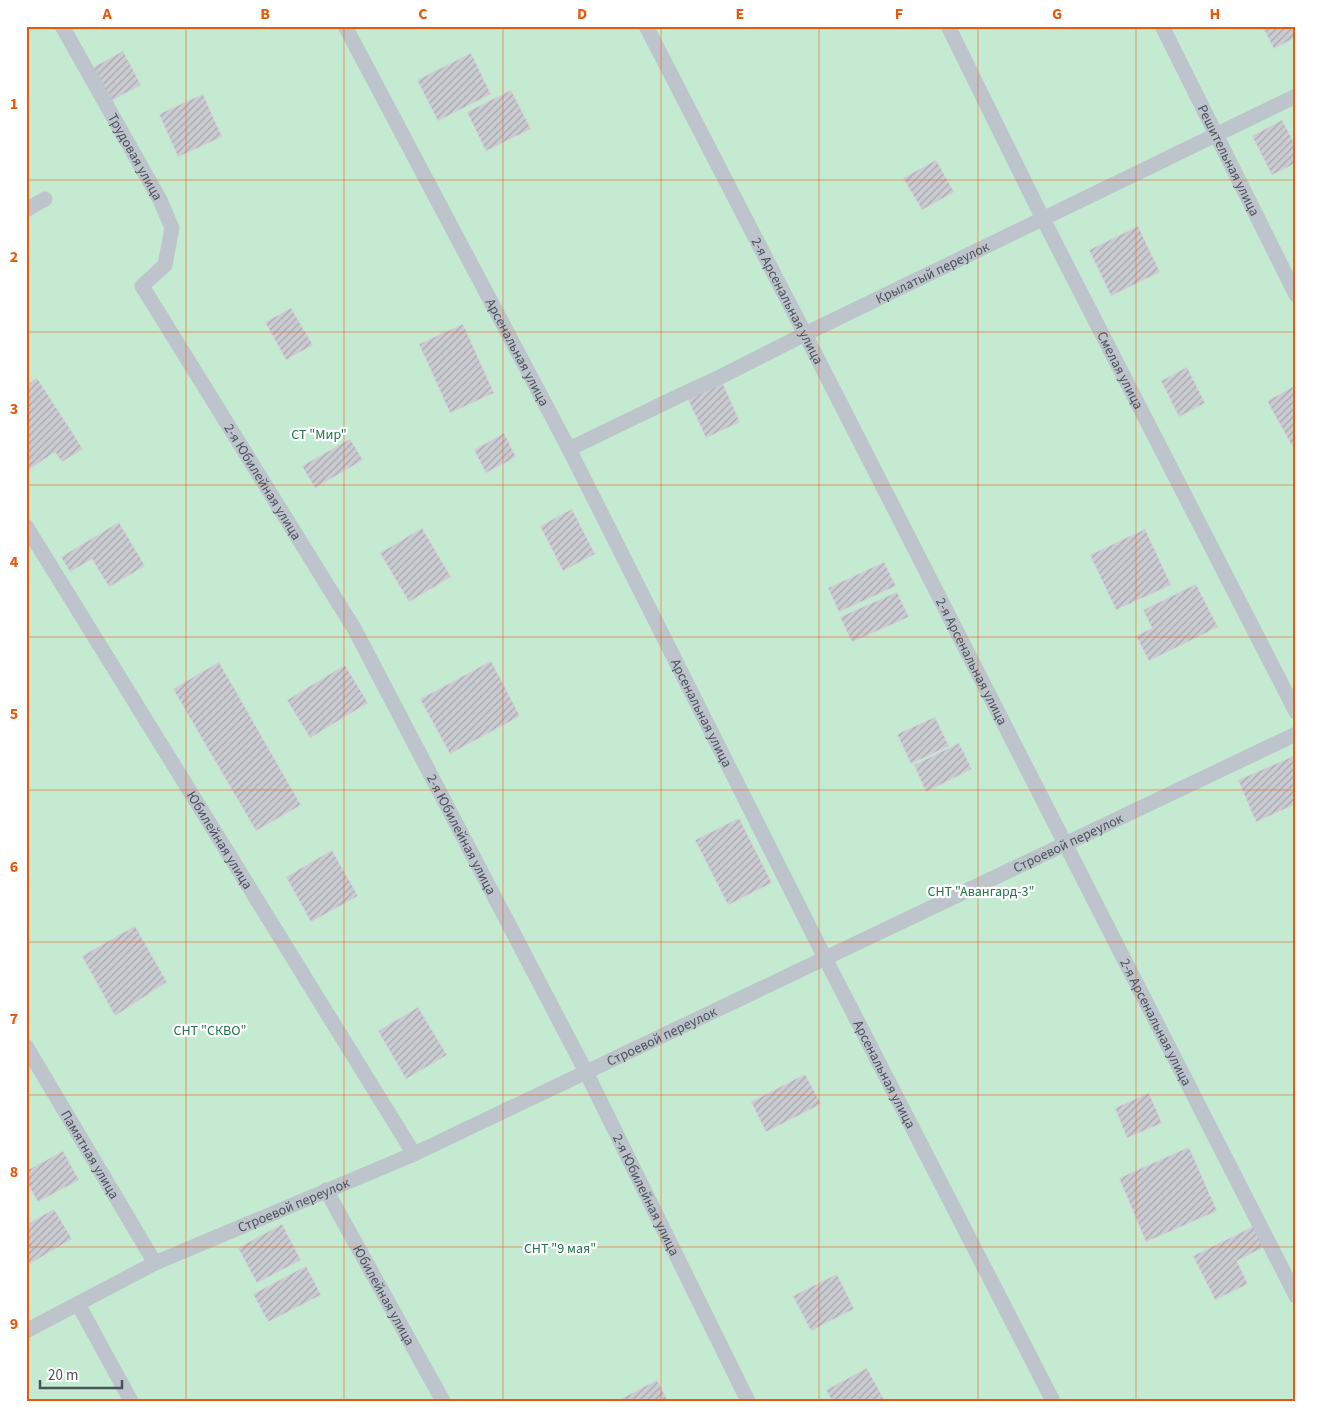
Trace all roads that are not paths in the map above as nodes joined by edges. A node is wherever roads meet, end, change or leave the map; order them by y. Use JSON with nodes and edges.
{"nodes":[{"id":1,"x":62,"y":26,"type":"edge"},
{"id":2,"x":345,"y":26,"type":"edge"},
{"id":3,"x":646,"y":26,"type":"edge"},
{"id":4,"x":948,"y":26,"type":"edge"},
{"id":5,"x":1162,"y":26,"type":"edge"},
{"id":6,"x":1296,"y":96,"type":"edge"},
{"id":7,"x":1216,"y":134,"type":"junction"},
{"id":8,"x":45,"y":198,"type":"dead end"},
{"id":9,"x":26,"y":210,"type":"edge"},
{"id":10,"x":1043,"y":219,"type":"junction"},
{"id":11,"x":142,"y":286,"type":"joint"},
{"id":12,"x":1296,"y":294,"type":"edge"},
{"id":13,"x":805,"y":334,"type":"junction"},
{"id":14,"x":569,"y":449,"type":"junction"},
{"id":15,"x":26,"y":526,"type":"edge"},
{"id":16,"x":1296,"y":712,"type":"edge"},
{"id":17,"x":1296,"y":734,"type":"edge"},
{"id":18,"x":1064,"y":844,"type":"junction"},
{"id":19,"x":825,"y":958,"type":"junction"},
{"id":20,"x":26,"y":1046,"type":"edge"},
{"id":21,"x":586,"y":1072,"type":"junction"},
{"id":22,"x":414,"y":1154,"type":"junction"},
{"id":23,"x":326,"y":1190,"type":"junction"},
{"id":24,"x":155,"y":1263,"type":"junction"},
{"id":25,"x":1296,"y":1296,"type":"edge"},
{"id":26,"x":78,"y":1304,"type":"junction"},
{"id":27,"x":26,"y":1331,"type":"edge"},
{"id":28,"x":131,"y":1401,"type":"edge"},
{"id":29,"x":443,"y":1401,"type":"edge"},
{"id":30,"x":748,"y":1401,"type":"edge"},
{"id":31,"x":1053,"y":1401,"type":"edge"}],
"edges":[{"from":1,"to":11,"type":"lane","name":"Трудовая улица"},
{"from":2,"to":14,"type":"lane","name":"Арсенальная улица"},
{"from":3,"to":13,"type":"lane","name":"2-я Арсенальная улица"},
{"from":4,"to":10,"type":"lane","name":"Смелая улица"},
{"from":5,"to":7,"type":"lane","name":"Решительная улица"},
{"from":6,"to":7,"type":"lane","name":"Крылатый переулок"},
{"from":7,"to":10,"type":"lane","name":"Крылатый переулок"},
{"from":7,"to":12,"type":"lane","name":"Решительная улица"},
{"from":8,"to":9,"type":"lane"},
{"from":10,"to":13,"type":"lane","name":"Крылатый переулок"},
{"from":10,"to":16,"type":"lane","name":"Смелая улица"},
{"from":11,"to":21,"type":"lane","name":"2-я Юбилейная улица"},
{"from":13,"to":14,"type":"lane","name":"Крылатый переулок"},
{"from":13,"to":18,"type":"lane","name":"2-я Арсенальная улица"},
{"from":14,"to":19,"type":"lane","name":"Арсенальная улица"},
{"from":15,"to":22,"type":"lane","name":"Юбилейная улица"},
{"from":17,"to":18,"type":"lane","name":"Строевой переулок"},
{"from":18,"to":19,"type":"lane","name":"Строевой переулок"},
{"from":18,"to":25,"type":"lane","name":"2-я Арсенальная улица"},
{"from":19,"to":21,"type":"lane","name":"Строевой переулок"},
{"from":19,"to":31,"type":"lane","name":"Арсенальная улица"},
{"from":20,"to":24,"type":"lane","name":"Памятная улица"},
{"from":21,"to":22,"type":"lane","name":"Строевой переулок"},
{"from":21,"to":30,"type":"lane","name":"2-я Юбилейная улица"},
{"from":22,"to":23,"type":"lane","name":"Строевой переулок"},
{"from":23,"to":24,"type":"lane","name":"Строевой переулок"},
{"from":23,"to":29,"type":"lane","name":"Юбилейная улица"},
{"from":24,"to":26,"type":"lane","name":"Строевой переулок"},
{"from":26,"to":27,"type":"lane","name":"Строевой переулок"},
{"from":26,"to":28,"type":"lane"}]}
